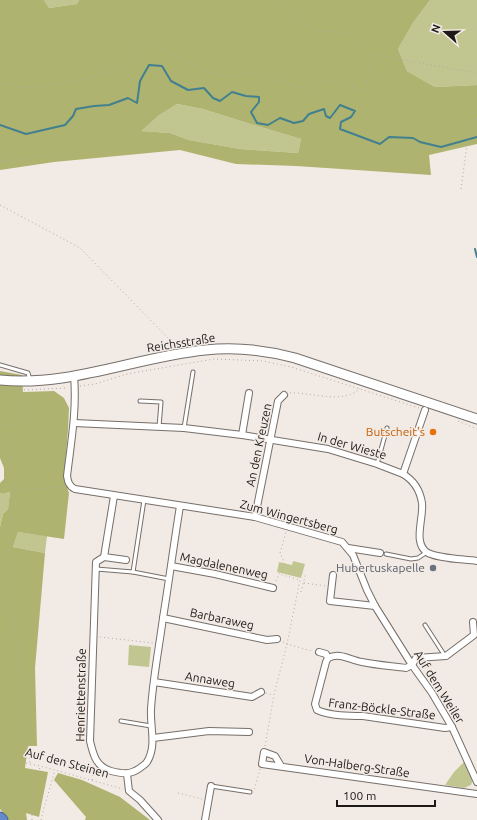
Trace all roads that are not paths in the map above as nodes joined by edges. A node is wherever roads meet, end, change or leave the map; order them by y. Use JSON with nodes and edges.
{"nodes":[{"id":1,"x":0,"y":365,"type":"edge"},
{"id":2,"x":193,"y":372,"type":"dead end"},
{"id":3,"x":74,"y":376,"type":"junction"},
{"id":4,"x":0,"y":380,"type":"edge"},
{"id":5,"x":30,"y":381,"type":"junction"},
{"id":6,"x":249,"y":393,"type":"dead end"},
{"id":7,"x":284,"y":395,"type":"road end"},
{"id":8,"x":140,"y":401,"type":"dead end"},
{"id":9,"x":425,"y":410,"type":"road end"},
{"id":10,"x":477,"y":419,"type":"edge"},
{"id":11,"x":74,"y":423,"type":"junction"},
{"id":12,"x":159,"y":427,"type":"junction"},
{"id":13,"x":184,"y":428,"type":"junction"},
{"id":14,"x":387,"y":428,"type":"dead end"},
{"id":15,"x":242,"y":435,"type":"junction"},
{"id":16,"x":270,"y":440,"type":"junction"},
{"id":17,"x":377,"y":464,"type":"junction"},
{"id":18,"x":403,"y":474,"type":"junction"},
{"id":19,"x":114,"y":496,"type":"junction"},
{"id":20,"x":144,"y":500,"type":"junction"},
{"id":21,"x":180,"y":506,"type":"junction"},
{"id":22,"x":255,"y":517,"type":"junction"},
{"id":23,"x":348,"y":548,"type":"junction"},
{"id":24,"x":427,"y":552,"type":"junction"},
{"id":25,"x":383,"y":553,"type":"joint"},
{"id":26,"x":104,"y":557,"type":"junction"},
{"id":27,"x":126,"y":560,"type":"dead end"},
{"id":28,"x":477,"y":561,"type":"edge"},
{"id":29,"x":171,"y":566,"type":"junction"},
{"id":30,"x":96,"y":569,"type":"junction"},
{"id":31,"x":133,"y":572,"type":"junction"},
{"id":32,"x":333,"y":575,"type":"dead end"},
{"id":33,"x":169,"y":579,"type":"junction"},
{"id":34,"x":273,"y":588,"type":"road end"},
{"id":35,"x":375,"y":606,"type":"junction"},
{"id":36,"x":163,"y":618,"type":"junction"},
{"id":37,"x":472,"y":622,"type":"dead end"},
{"id":38,"x":425,"y":625,"type":"dead end"},
{"id":39,"x":277,"y":639,"type":"road end"},
{"id":40,"x":319,"y":652,"type":"road end"},
{"id":41,"x":445,"y":656,"type":"junction"},
{"id":42,"x":328,"y":658,"type":"junction"},
{"id":43,"x":412,"y":665,"type":"junction"},
{"id":44,"x":154,"y":682,"type":"junction"},
{"id":45,"x":261,"y":692,"type":"dead end"},
{"id":46,"x":121,"y":721,"type":"dead end"},
{"id":47,"x":151,"y":726,"type":"junction"},
{"id":48,"x":452,"y":727,"type":"junction"},
{"id":49,"x":249,"y":732,"type":"dead end"},
{"id":50,"x":153,"y":738,"type":"junction"},
{"id":51,"x":280,"y":766,"type":"junction"},
{"id":52,"x":127,"y":774,"type":"junction"},
{"id":53,"x":477,"y":782,"type":"edge"},
{"id":54,"x":211,"y":786,"type":"joint"},
{"id":55,"x":250,"y":792,"type":"road end"},
{"id":56,"x":477,"y":794,"type":"edge"},
{"id":57,"x":158,"y":820,"type":"edge"},
{"id":58,"x":205,"y":820,"type":"edge"}],
"edges":[{"from":1,"to":5,"type":"lane"},
{"from":2,"to":13,"type":"lane"},
{"from":3,"to":5,"type":"main road","name":"Reichsstraße"},
{"from":3,"to":10,"type":"main road","name":"Reichsstraße"},
{"from":3,"to":11,"type":"street"},
{"from":4,"to":5,"type":"main road","name":"Reichsstraße"},
{"from":6,"to":15,"type":"street"},
{"from":7,"to":16,"type":"street","name":"An den Kreuzen"},
{"from":8,"to":12,"type":"lane"},
{"from":9,"to":18,"type":"street"},
{"from":11,"to":12,"type":"street","name":"In der Wieste"},
{"from":11,"to":19,"type":"street","name":"Zum Wingertsberg"},
{"from":12,"to":13,"type":"street","name":"In der Wieste"},
{"from":13,"to":15,"type":"street","name":"In der Wieste"},
{"from":14,"to":17,"type":"lane"},
{"from":15,"to":16,"type":"street","name":"In der Wieste"},
{"from":16,"to":17,"type":"street","name":"In der Wieste"},
{"from":16,"to":22,"type":"street","name":"An den Kreuzen"},
{"from":17,"to":18,"type":"street","name":"In der Wieste"},
{"from":18,"to":24,"type":"street"},
{"from":19,"to":20,"type":"street","name":"Zum Wingertsberg"},
{"from":19,"to":26,"type":"street"},
{"from":20,"to":21,"type":"street","name":"Zum Wingertsberg"},
{"from":20,"to":31,"type":"lane"},
{"from":21,"to":22,"type":"street","name":"Zum Wingertsberg"},
{"from":21,"to":29,"type":"street"},
{"from":22,"to":23,"type":"street","name":"Zum Wingertsberg"},
{"from":23,"to":25,"type":"street","name":"Zum Wingertsberg"},
{"from":23,"to":35,"type":"street","name":"Auf dem Weiler"},
{"from":24,"to":25,"type":"lane","name":"Zum Wingertsberg"},
{"from":24,"to":28,"type":"street"},
{"from":26,"to":27,"type":"street"},
{"from":26,"to":30,"type":"street"},
{"from":29,"to":33,"type":"street"},
{"from":29,"to":34,"type":"street","name":"Magdalenenweg"},
{"from":30,"to":31,"type":"lane"},
{"from":30,"to":52,"type":"street","name":"Henriettenstraße"},
{"from":31,"to":33,"type":"lane"},
{"from":32,"to":35,"type":"street"},
{"from":33,"to":36,"type":"street"},
{"from":35,"to":43,"type":"street","name":"Auf dem Weiler"},
{"from":36,"to":39,"type":"street","name":"Barbaraweg"},
{"from":36,"to":44,"type":"street"},
{"from":37,"to":41,"type":"street"},
{"from":38,"to":41,"type":"lane"},
{"from":40,"to":42,"type":"street"},
{"from":41,"to":43,"type":"street"},
{"from":42,"to":43,"type":"street"},
{"from":42,"to":48,"type":"street","name":"Franz-Böckle-Straße"},
{"from":43,"to":48,"type":"street","name":"Auf dem Weiler"},
{"from":44,"to":45,"type":"street","name":"Annaweg"},
{"from":44,"to":47,"type":"street"},
{"from":46,"to":47,"type":"lane"},
{"from":47,"to":50,"type":"street"},
{"from":48,"to":53,"type":"street","name":"Auf dem Weiler"},
{"from":49,"to":50,"type":"street"},
{"from":50,"to":52,"type":"street"},
{"from":51,"to":51,"type":"street","name":"Von-Halberg-Straße"},
{"from":51,"to":56,"type":"street","name":"Von-Halberg-Straße"},
{"from":52,"to":57,"type":"street","name":"Auf den Steinen"},
{"from":54,"to":55,"type":"lane"},
{"from":54,"to":58,"type":"street"}]}
